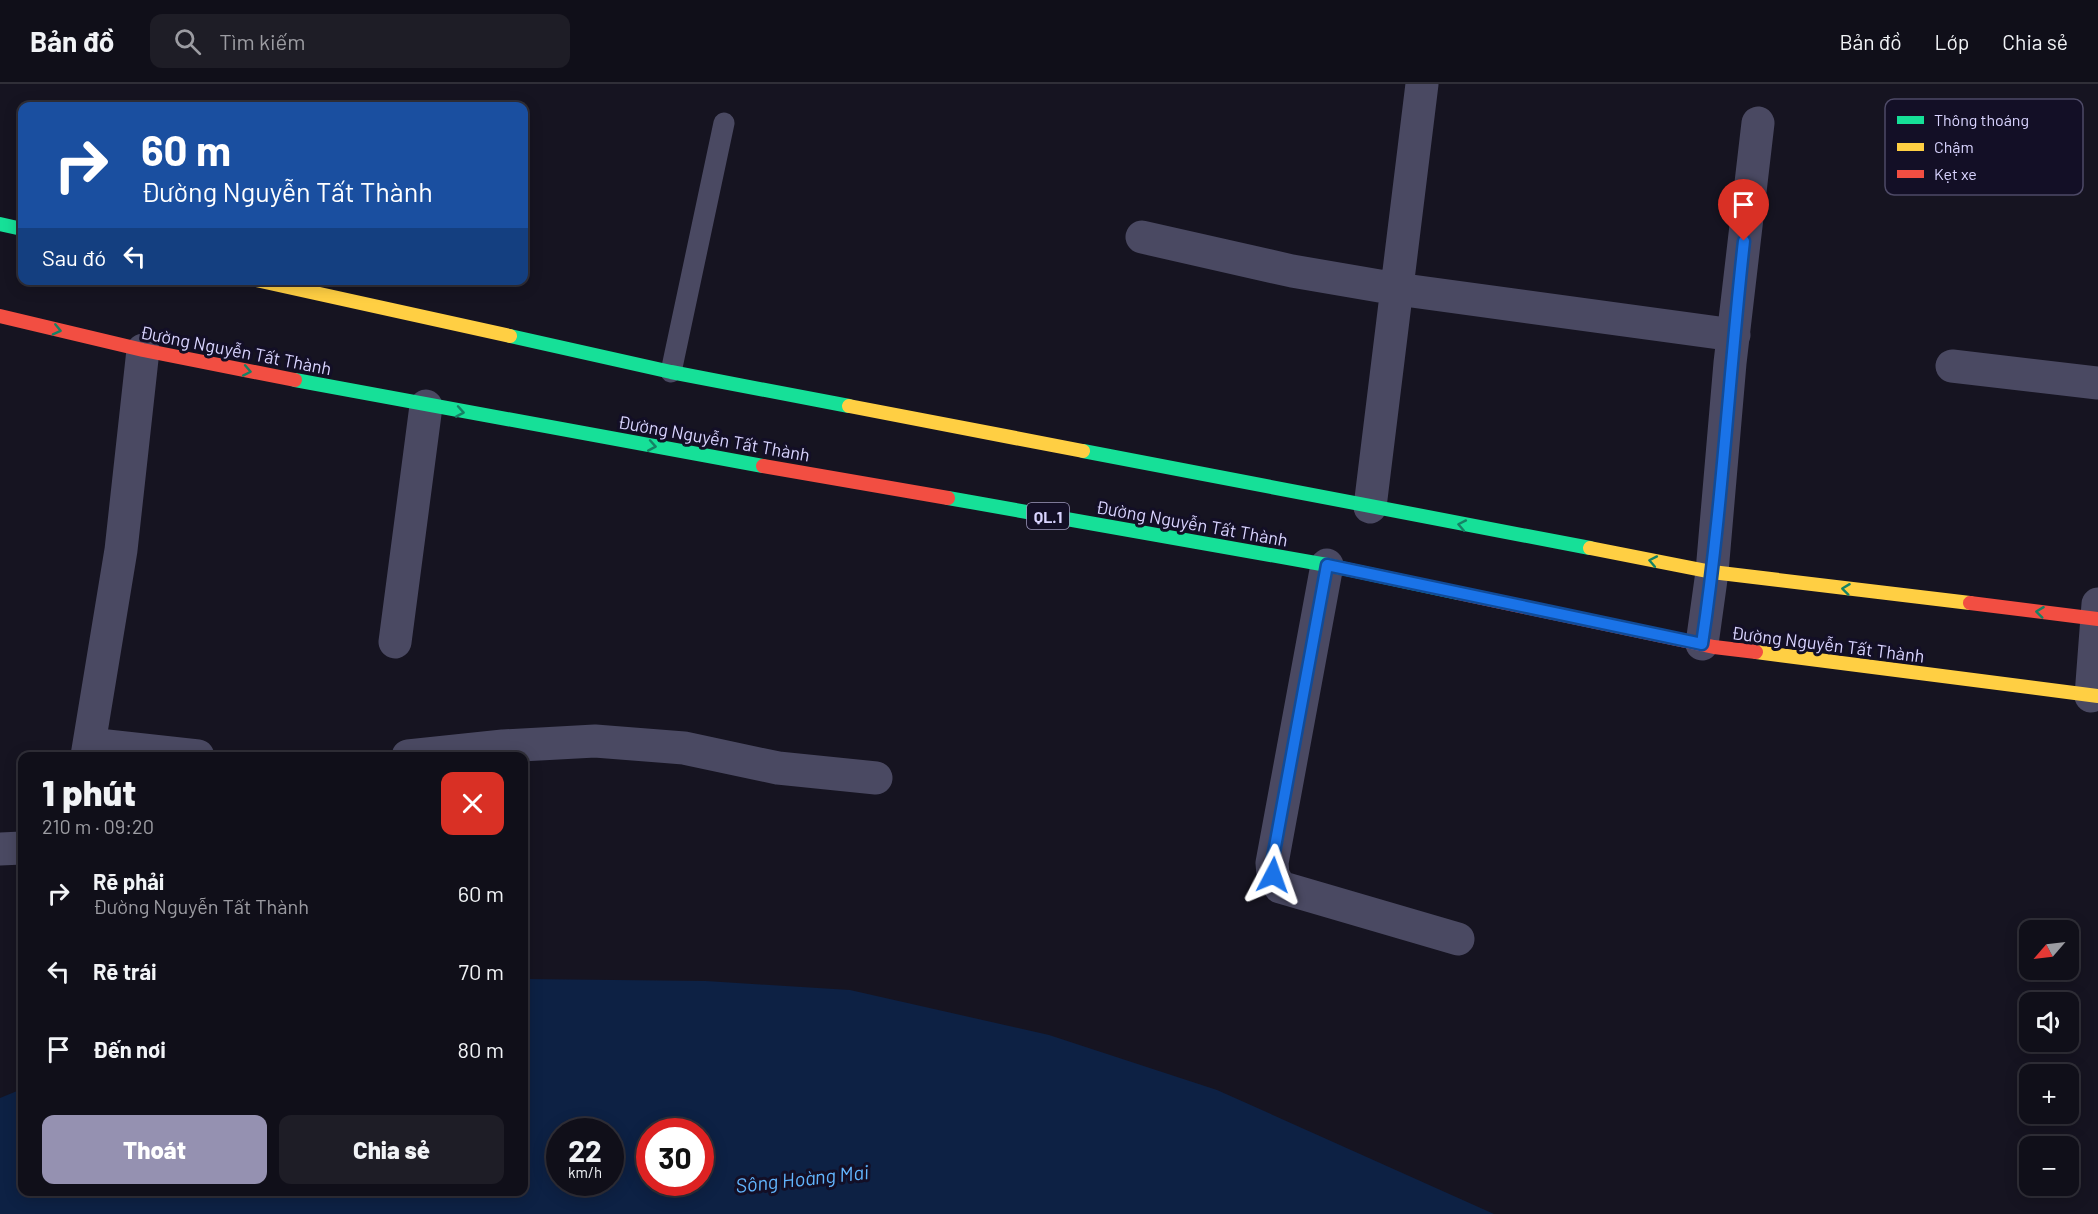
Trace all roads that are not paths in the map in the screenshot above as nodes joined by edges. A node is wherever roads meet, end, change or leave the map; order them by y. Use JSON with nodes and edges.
{"nodes":[{"id":1,"x":1422,"y":84,"type":"edge"},
{"id":2,"x":724,"y":123,"type":"dead end"},
{"id":3,"x":1758,"y":123,"type":"dead end"},
{"id":4,"x":0,"y":224,"type":"edge"},
{"id":5,"x":18,"y":228,"type":"edge"},
{"id":6,"x":1142,"y":237,"type":"dead end"},
{"id":7,"x":279,"y":285,"type":"edge"},
{"id":8,"x":1397,"y":289,"type":"junction"},
{"id":9,"x":0,"y":316,"type":"edge"},
{"id":10,"x":1734,"y":335,"type":"junction"},
{"id":11,"x":143,"y":350,"type":"junction"},
{"id":12,"x":1952,"y":366,"type":"dead end"},
{"id":13,"x":671,"y":372,"type":"junction"},
{"id":14,"x":2098,"y":383,"type":"edge"},
{"id":15,"x":426,"y":406,"type":"junction"},
{"id":16,"x":1370,"y":507,"type":"junction"},
{"id":17,"x":1327,"y":565,"type":"junction"},
{"id":18,"x":1712,"y":572,"type":"junction"},
{"id":19,"x":2098,"y":614,"type":"edge"},
{"id":20,"x":396,"y":642,"type":"dead end"},
{"id":21,"x":1702,"y":644,"type":"junction"},
{"id":22,"x":2094,"y":696,"type":"edge"},
{"id":23,"x":88,"y":750,"type":"edge"},
{"id":24,"x":125,"y":752,"type":"edge"},
{"id":25,"x":446,"y":752,"type":"edge"},
{"id":26,"x":876,"y":778,"type":"dead end"},
{"id":27,"x":18,"y":848,"type":"edge"},
{"id":28,"x":0,"y":849,"type":"edge"},
{"id":29,"x":1458,"y":939,"type":"dead end"}],
"edges":[{"from":1,"to":8,"type":"street"},
{"from":2,"to":13,"type":"lane"},
{"from":3,"to":10,"type":"street"},
{"from":4,"to":5,"type":"highway"},
{"from":6,"to":8,"type":"street"},
{"from":7,"to":13,"type":"highway"},
{"from":8,"to":10,"type":"street"},
{"from":8,"to":16,"type":"street"},
{"from":9,"to":11,"type":"highway","name":"Đường Nguyễn Tất Thành","number":"QL.1","one_way":true},
{"from":10,"to":18,"type":"street"},
{"from":11,"to":15,"type":"highway","name":"Đường Nguyễn Tất Thành","number":"QL.1","one_way":true},
{"from":11,"to":23,"type":"street"},
{"from":12,"to":14,"type":"street"},
{"from":13,"to":16,"type":"highway"},
{"from":15,"to":17,"type":"highway","name":"Đường Nguyễn Tất Thành","number":"QL.1","one_way":true},
{"from":15,"to":20,"type":"street"},
{"from":18,"to":16,"type":"highway","one_way":true},
{"from":17,"to":21,"type":"highway","name":"Đường Nguyễn Tất Thành","number":"QL.1"},
{"from":17,"to":29,"type":"street"},
{"from":19,"to":18,"type":"highway","one_way":true},
{"from":18,"to":21,"type":"street"},
{"from":19,"to":22,"type":"street"},
{"from":21,"to":22,"type":"highway","name":"Đường Nguyễn Tất Thành","number":"QL.1"},
{"from":23,"to":24,"type":"street"},
{"from":25,"to":26,"type":"street"},
{"from":27,"to":28,"type":"street"}]}
